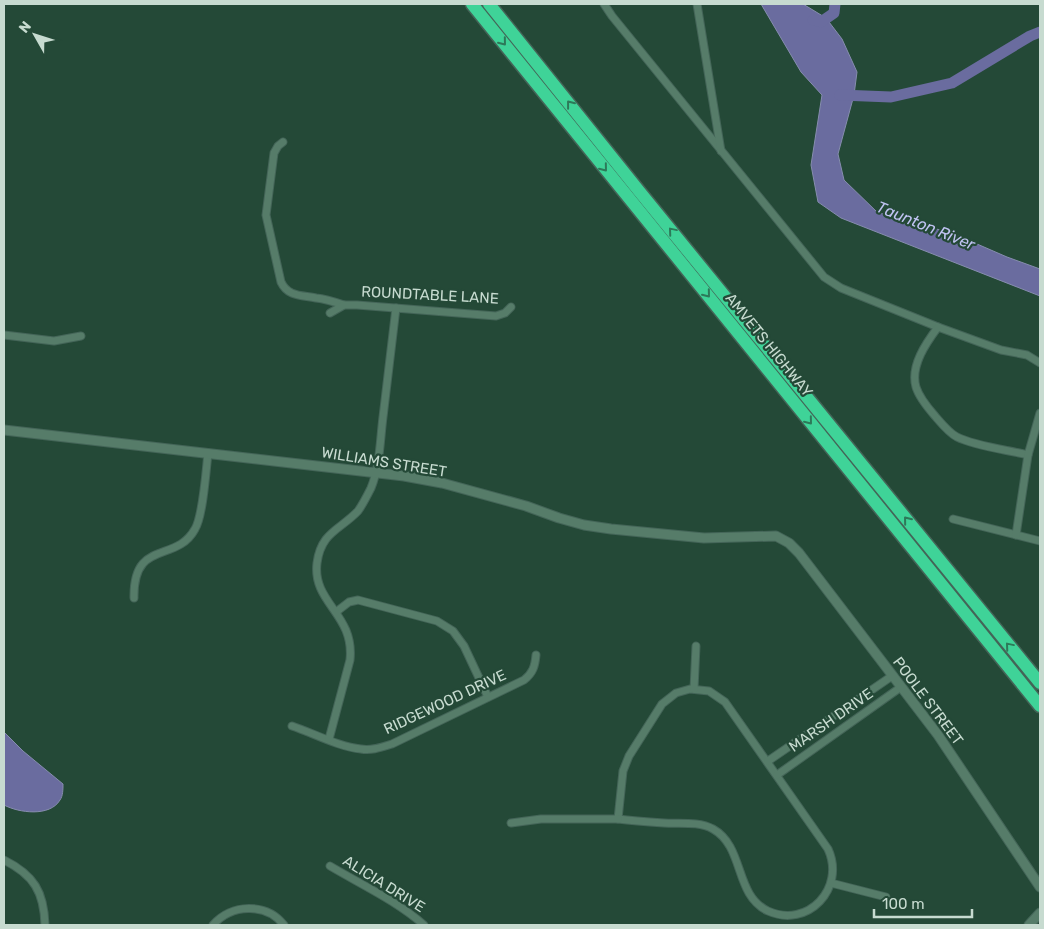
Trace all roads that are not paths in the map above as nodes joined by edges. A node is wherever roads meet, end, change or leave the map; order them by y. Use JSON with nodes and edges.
{"nodes":[{"id":1,"x":472,"y":4,"type":"edge"},
{"id":2,"x":489,"y":4,"type":"edge"},
{"id":3,"x":604,"y":4,"type":"edge"},
{"id":4,"x":697,"y":4,"type":"edge"},
{"id":5,"x":283,"y":142,"type":"dead end"},
{"id":6,"x":721,"y":152,"type":"junction"},
{"id":7,"x":344,"y":305,"type":"junction"},
{"id":8,"x":511,"y":307,"type":"dead end"},
{"id":9,"x":396,"y":308,"type":"junction"},
{"id":10,"x":330,"y":314,"type":"dead end"},
{"id":11,"x":938,"y":327,"type":"junction"},
{"id":12,"x":4,"y":335,"type":"edge"},
{"id":13,"x":81,"y":336,"type":"dead end"},
{"id":14,"x":1040,"y":363,"type":"edge"},
{"id":15,"x":1040,"y":413,"type":"edge"},
{"id":16,"x":4,"y":430,"type":"edge"},
{"id":17,"x":208,"y":453,"type":"junction"},
{"id":18,"x":1028,"y":455,"type":"junction"},
{"id":19,"x":377,"y":472,"type":"junction"},
{"id":20,"x":953,"y":519,"type":"dead end"},
{"id":21,"x":1016,"y":535,"type":"junction"},
{"id":22,"x":785,"y":539,"type":"joint"},
{"id":23,"x":1040,"y":541,"type":"edge"},
{"id":24,"x":134,"y":598,"type":"dead end"},
{"id":25,"x":336,"y":612,"type":"junction"},
{"id":26,"x":696,"y":646,"type":"dead end"},
{"id":27,"x":536,"y":655,"type":"dead end"},
{"id":28,"x":892,"y":676,"type":"junction"},
{"id":29,"x":1040,"y":684,"type":"edge"},
{"id":30,"x":901,"y":687,"type":"junction"},
{"id":31,"x":694,"y":689,"type":"junction"},
{"id":32,"x":488,"y":697,"type":"junction"},
{"id":33,"x":1040,"y":706,"type":"edge"},
{"id":34,"x":292,"y":726,"type":"dead end"},
{"id":35,"x":329,"y":739,"type":"junction"},
{"id":36,"x":768,"y":762,"type":"junction"},
{"id":37,"x":777,"y":775,"type":"junction"},
{"id":38,"x":618,"y":819,"type":"junction"},
{"id":39,"x":511,"y":823,"type":"dead end"},
{"id":40,"x":4,"y":860,"type":"edge"},
{"id":41,"x":330,"y":866,"type":"dead end"},
{"id":42,"x":831,"y":883,"type":"junction"},
{"id":43,"x":1040,"y":887,"type":"edge"},
{"id":44,"x":886,"y":897,"type":"dead end"},
{"id":45,"x":1040,"y":913,"type":"edge"},
{"id":46,"x":45,"y":925,"type":"edge"},
{"id":47,"x":213,"y":925,"type":"edge"},
{"id":48,"x":284,"y":925,"type":"edge"},
{"id":49,"x":424,"y":925,"type":"edge"},
{"id":50,"x":1029,"y":925,"type":"edge"}],
"edges":[{"from":1,"to":33,"type":"highway","name":"AMVETS HIGHWAY","one_way":true},
{"from":29,"to":2,"type":"highway","name":"AMVETS HIGHWAY","one_way":true},
{"from":3,"to":6,"type":"street"},
{"from":4,"to":6,"type":"street"},
{"from":5,"to":7,"type":"street","name":"ROUNDTABLE LANE"},
{"from":6,"to":11,"type":"street"},
{"from":7,"to":9,"type":"street","name":"ROUNDTABLE LANE"},
{"from":7,"to":10,"type":"street","name":"ROUNDTABLE LANE"},
{"from":8,"to":9,"type":"street","name":"ROUNDTABLE LANE"},
{"from":9,"to":19,"type":"street"},
{"from":11,"to":14,"type":"street"},
{"from":11,"to":18,"type":"street"},
{"from":12,"to":13,"type":"street"},
{"from":15,"to":18,"type":"street"},
{"from":16,"to":17,"type":"street","name":"WILLIAMS STREET"},
{"from":17,"to":19,"type":"street","name":"WILLIAMS STREET"},
{"from":17,"to":24,"type":"street"},
{"from":18,"to":21,"type":"street"},
{"from":19,"to":22,"type":"street","name":"WILLIAMS STREET"},
{"from":19,"to":25,"type":"street"},
{"from":20,"to":21,"type":"street"},
{"from":21,"to":23,"type":"street"},
{"from":22,"to":28,"type":"street","name":"POOLE STREET"},
{"from":25,"to":32,"type":"street"},
{"from":25,"to":35,"type":"street"},
{"from":26,"to":31,"type":"street"},
{"from":27,"to":32,"type":"street","name":"RIDGEWOOD DRIVE"},
{"from":28,"to":30,"type":"street","name":"POOLE STREET"},
{"from":28,"to":36,"type":"street","name":"MARSH DRIVE"},
{"from":30,"to":37,"type":"street","name":"MARSH DRIVE"},
{"from":30,"to":43,"type":"street","name":"POOLE STREET"},
{"from":31,"to":36,"type":"street"},
{"from":31,"to":38,"type":"street"},
{"from":32,"to":35,"type":"street","name":"RIDGEWOOD DRIVE"},
{"from":34,"to":35,"type":"street","name":"RIDGEWOOD DRIVE"},
{"from":36,"to":37,"type":"street"},
{"from":37,"to":42,"type":"street"},
{"from":38,"to":39,"type":"street"},
{"from":38,"to":42,"type":"street"},
{"from":40,"to":46,"type":"street"},
{"from":41,"to":49,"type":"street","name":"ALICIA DRIVE"},
{"from":42,"to":44,"type":"street"},
{"from":45,"to":50,"type":"street"},
{"from":47,"to":48,"type":"street"}]}
